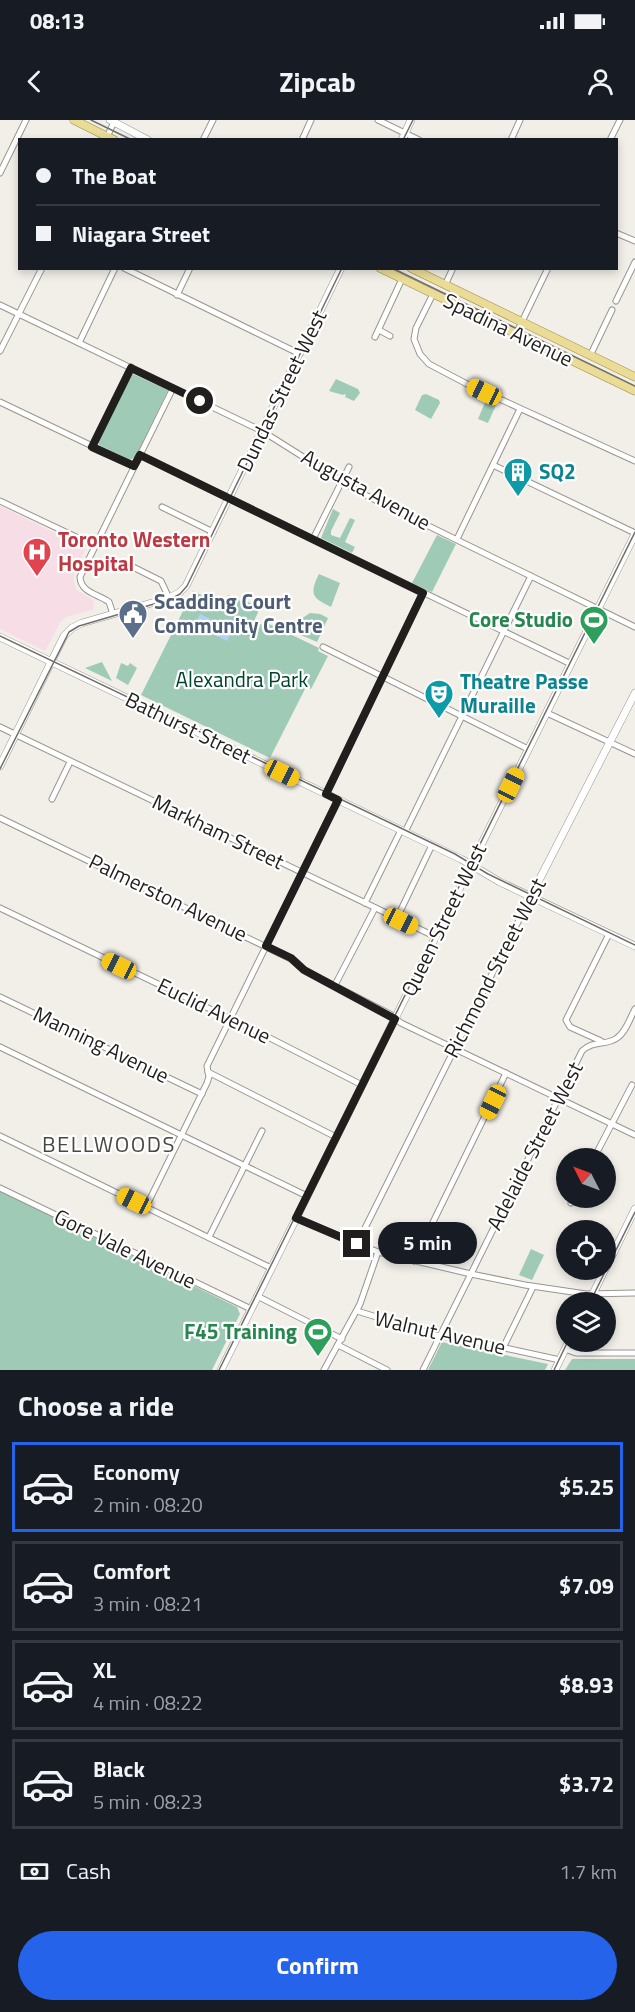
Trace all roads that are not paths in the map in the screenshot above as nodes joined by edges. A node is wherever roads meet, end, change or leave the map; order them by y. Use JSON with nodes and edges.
{"nodes":[{"id":1,"x":26,"y":120,"type":"edge"},
{"id":2,"x":74,"y":120,"type":"edge"},
{"id":3,"x":213,"y":120,"type":"edge"},
{"id":4,"x":311,"y":120,"type":"edge"},
{"id":5,"x":378,"y":120,"type":"edge"},
{"id":6,"x":411,"y":120,"type":"edge"},
{"id":7,"x":520,"y":120,"type":"edge"},
{"id":8,"x":620,"y":120,"type":"edge"},
{"id":9,"x":112,"y":121,"type":"edge"},
{"id":10,"x":403,"y":136,"type":"edge"},
{"id":11,"x":109,"y":138,"type":"edge"},
{"id":12,"x":144,"y":138,"type":"edge"},
{"id":13,"x":204,"y":138,"type":"edge"},
{"id":14,"x":303,"y":138,"type":"edge"},
{"id":15,"x":512,"y":138,"type":"edge"},
{"id":16,"x":611,"y":138,"type":"edge"},
{"id":17,"x":0,"y":173,"type":"edge"},
{"id":18,"x":618,"y":234,"type":"edge"},
{"id":19,"x":635,"y":241,"type":"edge"},
{"id":20,"x":635,"y":262,"type":"edge"},
{"id":21,"x":41,"y":270,"type":"edge"},
{"id":22,"x":114,"y":270,"type":"edge"},
{"id":23,"x":128,"y":270,"type":"edge"},
{"id":24,"x":189,"y":270,"type":"edge"},
{"id":25,"x":340,"y":270,"type":"edge"},
{"id":26,"x":384,"y":270,"type":"edge"},
{"id":27,"x":415,"y":270,"type":"edge"},
{"id":28,"x":452,"y":270,"type":"edge"},
{"id":29,"x":547,"y":270,"type":"edge"},
{"id":30,"x":402,"y":279,"type":"junction"},
{"id":31,"x":445,"y":285,"type":"junction"},
{"id":32,"x":433,"y":294,"type":"junction"},
{"id":33,"x":177,"y":295,"type":"junction"},
{"id":34,"x":616,"y":300,"type":"dead end"},
{"id":35,"x":0,"y":305,"type":"edge"},
{"id":36,"x":612,"y":310,"type":"dead end"},
{"id":37,"x":19,"y":314,"type":"junction"},
{"id":38,"x":522,"y":322,"type":"junction"},
{"id":39,"x":379,"y":330,"type":"junction"},
{"id":40,"x":516,"y":334,"type":"junction"},
{"id":41,"x":390,"y":336,"type":"dead end"},
{"id":42,"x":375,"y":337,"type":"dead end"},
{"id":43,"x":78,"y":343,"type":"junction"},
{"id":44,"x":0,"y":351,"type":"edge"},
{"id":45,"x":300,"y":354,"type":"junction"},
{"id":46,"x":590,"y":356,"type":"junction"},
{"id":47,"x":131,"y":368,"type":"junction"},
{"id":48,"x":635,"y":377,"type":"edge"},
{"id":49,"x":173,"y":388,"type":"junction"},
{"id":50,"x":635,"y":391,"type":"edge"},
{"id":51,"x":0,"y":402,"type":"edge"},
{"id":52,"x":520,"y":409,"type":"junction"},
{"id":53,"x":262,"y":431,"type":"junction"},
{"id":54,"x":92,"y":447,"type":"junction"},
{"id":55,"x":140,"y":455,"type":"junction"},
{"id":56,"x":635,"y":461,"type":"edge"},
{"id":57,"x":493,"y":465,"type":"junction"},
{"id":58,"x":134,"y":466,"type":"junction"},
{"id":59,"x":349,"y":467,"type":"dead end"},
{"id":60,"x":341,"y":482,"type":"junction"},
{"id":61,"x":229,"y":498,"type":"junction"},
{"id":62,"x":0,"y":501,"type":"edge"},
{"id":63,"x":162,"y":507,"type":"dead end"},
{"id":64,"x":213,"y":532,"type":"junction"},
{"id":65,"x":635,"y":533,"type":"edge"},
{"id":66,"x":313,"y":539,"type":"junction"},
{"id":67,"x":457,"y":539,"type":"junction"},
{"id":68,"x":95,"y":546,"type":"junction"},
{"id":69,"x":133,"y":567,"type":"dead end"},
{"id":70,"x":531,"y":576,"type":"junction"},
{"id":71,"x":423,"y":593,"type":"junction"},
{"id":72,"x":169,"y":598,"type":"junction"},
{"id":73,"x":598,"y":609,"type":"junction"},
{"id":74,"x":113,"y":614,"type":"junction"},
{"id":75,"x":635,"y":627,"type":"edge"},
{"id":76,"x":504,"y":631,"type":"junction"},
{"id":77,"x":0,"y":637,"type":"edge"},
{"id":78,"x":322,"y":647,"type":"dead end"},
{"id":79,"x":52,"y":662,"type":"junction"},
{"id":80,"x":571,"y":664,"type":"junction"},
{"id":81,"x":381,"y":676,"type":"junction"},
{"id":82,"x":635,"y":693,"type":"edge"},
{"id":83,"x":547,"y":713,"type":"junction"},
{"id":84,"x":463,"y":716,"type":"junction"},
{"id":85,"x":0,"y":727,"type":"edge"},
{"id":86,"x":16,"y":734,"type":"junction"},
{"id":87,"x":610,"y":742,"type":"junction"},
{"id":88,"x":528,"y":749,"type":"junction"},
{"id":89,"x":635,"y":753,"type":"edge"},
{"id":90,"x":70,"y":762,"type":"junction"},
{"id":91,"x":0,"y":766,"type":"edge"},
{"id":92,"x":326,"y":794,"type":"junction"},
{"id":93,"x":52,"y":799,"type":"dead end"},
{"id":94,"x":338,"y":800,"type":"junction"},
{"id":95,"x":0,"y":818,"type":"edge"},
{"id":96,"x":403,"y":831,"type":"junction"},
{"id":97,"x":432,"y":845,"type":"junction"},
{"id":98,"x":471,"y":866,"type":"junction"},
{"id":99,"x":301,"y":873,"type":"junction"},
{"id":100,"x":531,"y":896,"type":"junction"},
{"id":101,"x":364,"y":903,"type":"junction"},
{"id":102,"x":375,"y":908,"type":"junction"},
{"id":103,"x":0,"y":909,"type":"edge"},
{"id":104,"x":397,"y":918,"type":"junction"},
{"id":105,"x":609,"y":934,"type":"junction"},
{"id":106,"x":435,"y":938,"type":"junction"},
{"id":107,"x":266,"y":946,"type":"junction"},
{"id":108,"x":635,"y":946,"type":"edge"},
{"id":109,"x":335,"y":986,"type":"junction"},
{"id":110,"x":0,"y":997,"type":"edge"},
{"id":111,"x":635,"y":1009,"type":"edge"},
{"id":112,"x":230,"y":1019,"type":"junction"},
{"id":113,"x":395,"y":1019,"type":"junction"},
{"id":114,"x":603,"y":1042,"type":"junction"},
{"id":115,"x":0,"y":1047,"type":"edge"},
{"id":116,"x":453,"y":1048,"type":"junction"},
{"id":117,"x":208,"y":1072,"type":"junction"},
{"id":118,"x":506,"y":1073,"type":"junction"},
{"id":119,"x":632,"y":1084,"type":"dead end"},
{"id":120,"x":362,"y":1085,"type":"junction"},
{"id":121,"x":202,"y":1094,"type":"junction"},
{"id":122,"x":559,"y":1099,"type":"junction"},
{"id":123,"x":611,"y":1124,"type":"junction"},
{"id":124,"x":262,"y":1131,"type":"dead end"},
{"id":125,"x":183,"y":1135,"type":"junction"},
{"id":126,"x":635,"y":1135,"type":"edge"},
{"id":127,"x":0,"y":1136,"type":"edge"},
{"id":128,"x":336,"y":1137,"type":"junction"},
{"id":129,"x":599,"y":1148,"type":"edge"},
{"id":130,"x":245,"y":1166,"type":"junction"},
{"id":131,"x":0,"y":1188,"type":"edge"},
{"id":132,"x":307,"y":1196,"type":"junction"},
{"id":133,"x":147,"y":1207,"type":"junction"},
{"id":134,"x":635,"y":1209,"type":"edge"},
{"id":135,"x":296,"y":1218,"type":"junction"},
{"id":136,"x":209,"y":1237,"type":"junction"},
{"id":137,"x":357,"y":1244,"type":"junction"},
{"id":138,"x":616,"y":1248,"type":"edge"},
{"id":139,"x":378,"y":1252,"type":"junction"},
{"id":140,"x":414,"y":1261,"type":"junction"},
{"id":141,"x":271,"y":1268,"type":"junction"},
{"id":142,"x":471,"y":1274,"type":"junction"},
{"id":143,"x":533,"y":1287,"type":"junction"},
{"id":144,"x":576,"y":1292,"type":"edge"},
{"id":145,"x":616,"y":1293,"type":"edge"},
{"id":146,"x":635,"y":1293,"type":"edge"},
{"id":147,"x":257,"y":1296,"type":"junction"},
{"id":148,"x":251,"y":1309,"type":"junction"},
{"id":149,"x":357,"y":1311,"type":"junction"},
{"id":150,"x":441,"y":1336,"type":"junction"},
{"id":151,"x":342,"y":1339,"type":"junction"},
{"id":152,"x":338,"y":1345,"type":"junction"},
{"id":153,"x":503,"y":1348,"type":"junction"},
{"id":154,"x":564,"y":1352,"type":"edge"},
{"id":155,"x":571,"y":1352,"type":"edge"},
{"id":156,"x":635,"y":1353,"type":"edge"},
{"id":157,"x":560,"y":1360,"type":"junction"},
{"id":158,"x":221,"y":1370,"type":"edge"},
{"id":159,"x":324,"y":1370,"type":"edge"},
{"id":160,"x":387,"y":1370,"type":"edge"},
{"id":161,"x":423,"y":1370,"type":"edge"},
{"id":162,"x":555,"y":1370,"type":"edge"}],
"edges":[{"from":1,"to":17,"type":"street"},
{"from":2,"to":11,"type":"main road"},
{"from":3,"to":13,"type":"street"},
{"from":4,"to":14,"type":"street"},
{"from":5,"to":10,"type":"street"},
{"from":6,"to":10,"type":"main road"},
{"from":7,"to":15,"type":"street"},
{"from":8,"to":16,"type":"street"},
{"from":9,"to":11,"type":"street"},
{"from":9,"to":12,"type":"main road"},
{"from":18,"to":19,"type":"street"},
{"from":20,"to":34,"type":"street"},
{"from":21,"to":37,"type":"street"},
{"from":22,"to":43,"type":"street"},
{"from":23,"to":33,"type":"street"},
{"from":24,"to":33,"type":"street"},
{"from":25,"to":45,"type":"main road","name":"Dundas Street West"},
{"from":26,"to":30,"type":"main road","name":"Spadina Avenue"},
{"from":27,"to":31,"type":"main road","name":"Spadina Avenue"},
{"from":28,"to":31,"type":"street"},
{"from":29,"to":38,"type":"street"},
{"from":30,"to":32,"type":"main road","name":"Spadina Avenue"},
{"from":30,"to":39,"type":"street"},
{"from":31,"to":38,"type":"main road","name":"Spadina Avenue"},
{"from":32,"to":40,"type":"main road","name":"Spadina Avenue"},
{"from":32,"to":52,"type":"street"},
{"from":33,"to":45,"type":"street"},
{"from":35,"to":37,"type":"street","name":"Augusta Avenue"},
{"from":36,"to":46,"type":"street"},
{"from":37,"to":43,"type":"street","name":"Augusta Avenue"},
{"from":37,"to":44,"type":"street"},
{"from":38,"to":40,"type":"street"},
{"from":38,"to":46,"type":"main road","name":"Spadina Avenue"},
{"from":39,"to":41,"type":"street"},
{"from":39,"to":42,"type":"street"},
{"from":40,"to":50,"type":"main road","name":"Spadina Avenue"},
{"from":43,"to":47,"type":"street","name":"Augusta Avenue"},
{"from":45,"to":53,"type":"main road","name":"Dundas Street West"},
{"from":46,"to":48,"type":"main road","name":"Spadina Avenue"},
{"from":47,"to":49,"type":"street","name":"Augusta Avenue"},
{"from":47,"to":54,"type":"street"},
{"from":49,"to":53,"type":"street","name":"Augusta Avenue"},
{"from":49,"to":55,"type":"street"},
{"from":51,"to":54,"type":"street"},
{"from":52,"to":56,"type":"street"},
{"from":52,"to":57,"type":"street"},
{"from":53,"to":60,"type":"street","name":"Augusta Avenue"},
{"from":53,"to":61,"type":"main road","name":"Dundas Street West"},
{"from":54,"to":58,"type":"street"},
{"from":55,"to":58,"type":"street"},
{"from":55,"to":61,"type":"street"},
{"from":57,"to":65,"type":"street"},
{"from":57,"to":67,"type":"street"},
{"from":58,"to":68,"type":"street"},
{"from":59,"to":60,"type":"street"},
{"from":60,"to":66,"type":"street"},
{"from":60,"to":67,"type":"street","name":"Augusta Avenue"},
{"from":61,"to":64,"type":"main road","name":"Dundas Street West"},
{"from":61,"to":66,"type":"street"},
{"from":62,"to":68,"type":"street"},
{"from":63,"to":64,"type":"street"},
{"from":64,"to":72,"type":"main road","name":"Dundas Street West"},
{"from":65,"to":73,"type":"main road","name":"Queen Street West"},
{"from":66,"to":71,"type":"street"},
{"from":67,"to":70,"type":"street","name":"Augusta Avenue"},
{"from":68,"to":74,"type":"street"},
{"from":69,"to":72,"type":"street"},
{"from":70,"to":73,"type":"street","name":"Augusta Avenue"},
{"from":70,"to":76,"type":"street"},
{"from":71,"to":76,"type":"street"},
{"from":71,"to":81,"type":"street"},
{"from":72,"to":74,"type":"main road","name":"Dundas Street West"},
{"from":73,"to":75,"type":"street","name":"Augusta Avenue"},
{"from":73,"to":80,"type":"main road","name":"Queen Street West"},
{"from":74,"to":79,"type":"main road","name":"Dundas Street West"},
{"from":76,"to":80,"type":"street"},
{"from":76,"to":84,"type":"street"},
{"from":77,"to":79,"type":"main road","name":"Bathurst Street"},
{"from":78,"to":81,"type":"street"},
{"from":79,"to":86,"type":"main road","name":"Dundas Street West"},
{"from":79,"to":92,"type":"main road","name":"Bathurst Street"},
{"from":80,"to":83,"type":"main road","name":"Queen Street West"},
{"from":81,"to":84,"type":"street"},
{"from":81,"to":92,"type":"street"},
{"from":82,"to":87,"type":"main road","name":"Richmond Street West"},
{"from":83,"to":87,"type":"street"},
{"from":83,"to":88,"type":"main road","name":"Queen Street West"},
{"from":84,"to":88,"type":"street"},
{"from":84,"to":96,"type":"street"},
{"from":85,"to":86,"type":"street","name":"Markham Street"},
{"from":86,"to":90,"type":"street","name":"Markham Street"},
{"from":86,"to":91,"type":"main road","name":"Dundas Street West"},
{"from":87,"to":89,"type":"street"},
{"from":87,"to":100,"type":"main road","name":"Richmond Street West"},
{"from":88,"to":98,"type":"main road","name":"Queen Street West"},
{"from":90,"to":93,"type":"street"},
{"from":90,"to":99,"type":"street","name":"Markham Street"},
{"from":92,"to":94,"type":"main road","name":"Bathurst Street"},
{"from":94,"to":96,"type":"main road","name":"Bathurst Street"},
{"from":94,"to":99,"type":"street"},
{"from":95,"to":107,"type":"street","name":"Palmerston Avenue"},
{"from":96,"to":97,"type":"main road","name":"Bathurst Street"},
{"from":96,"to":101,"type":"street"},
{"from":97,"to":98,"type":"main road","name":"Bathurst Street"},
{"from":97,"to":104,"type":"street"},
{"from":98,"to":100,"type":"main road","name":"Bathurst Street"},
{"from":98,"to":106,"type":"main road","name":"Queen Street West"},
{"from":99,"to":101,"type":"street","name":"Markham Street"},
{"from":99,"to":107,"type":"street"},
{"from":100,"to":105,"type":"main road","name":"Bathurst Street"},
{"from":100,"to":116,"type":"street","name":"Richmond Street West"},
{"from":101,"to":102,"type":"street","name":"Markham Street"},
{"from":102,"to":104,"type":"street","name":"Markham Street"},
{"from":102,"to":109,"type":"street"},
{"from":103,"to":112,"type":"street","name":"Euclid Avenue"},
{"from":104,"to":106,"type":"street","name":"Markham Street"},
{"from":105,"to":108,"type":"main road","name":"Bathurst Street"},
{"from":105,"to":114,"type":"street"},
{"from":106,"to":113,"type":"main road","name":"Queen Street West"},
{"from":107,"to":109,"type":"street","name":"Palmerston Avenue"},
{"from":107,"to":112,"type":"street"},
{"from":109,"to":113,"type":"street","name":"Palmerston Avenue"},
{"from":110,"to":121,"type":"street","name":"Manning Avenue"},
{"from":111,"to":114,"type":"street","name":"Adelaide Street West"},
{"from":112,"to":117,"type":"street"},
{"from":112,"to":120,"type":"street","name":"Euclid Avenue"},
{"from":113,"to":116,"type":"street","name":"Palmerston Avenue"},
{"from":113,"to":120,"type":"main road","name":"Queen Street West"},
{"from":114,"to":122,"type":"street","name":"Adelaide Street West"},
{"from":115,"to":125,"type":"street"},
{"from":116,"to":118,"type":"street","name":"Palmerston Avenue"},
{"from":116,"to":137,"type":"street","name":"Richmond Street West"},
{"from":117,"to":121,"type":"street"},
{"from":117,"to":128,"type":"street"},
{"from":118,"to":122,"type":"street","name":"Palmerston Avenue"},
{"from":118,"to":140,"type":"street"},
{"from":119,"to":123,"type":"street"},
{"from":120,"to":128,"type":"main road","name":"Queen Street West"},
{"from":121,"to":125,"type":"street"},
{"from":122,"to":123,"type":"street","name":"Palmerston Avenue"},
{"from":122,"to":142,"type":"street","name":"Adelaide Street West"},
{"from":123,"to":126,"type":"street","name":"Palmerston Avenue"},
{"from":123,"to":129,"type":"street"},
{"from":124,"to":130,"type":"street"},
{"from":125,"to":130,"type":"street"},
{"from":125,"to":133,"type":"street"},
{"from":127,"to":133,"type":"street"},
{"from":128,"to":132,"type":"main road","name":"Queen Street West"},
{"from":130,"to":132,"type":"street"},
{"from":130,"to":136,"type":"street"},
{"from":131,"to":148,"type":"street","name":"Gore Vale Avenue"},
{"from":132,"to":135,"type":"main road","name":"Queen Street West"},
{"from":133,"to":136,"type":"street"},
{"from":134,"to":138,"type":"main road"},
{"from":135,"to":137,"type":"street"},
{"from":135,"to":141,"type":"main road","name":"Queen Street West"},
{"from":136,"to":141,"type":"street"},
{"from":137,"to":139,"type":"street"},
{"from":139,"to":140,"type":"street"},
{"from":139,"to":149,"type":"street"},
{"from":140,"to":142,"type":"street"},
{"from":141,"to":147,"type":"main road","name":"Queen Street West"},
{"from":142,"to":143,"type":"street"},
{"from":142,"to":150,"type":"street","name":"Adelaide Street West"},
{"from":143,"to":144,"type":"street"},
{"from":143,"to":153,"type":"street"},
{"from":145,"to":146,"type":"street"},
{"from":147,"to":148,"type":"main road","name":"Queen Street West"},
{"from":147,"to":151,"type":"street","name":"Walnut Avenue"},
{"from":148,"to":158,"type":"main road","name":"Queen Street West"},
{"from":149,"to":150,"type":"street","name":"Walnut Avenue"},
{"from":149,"to":151,"type":"street"},
{"from":150,"to":153,"type":"street","name":"Walnut Avenue"},
{"from":150,"to":161,"type":"street","name":"Adelaide Street West"},
{"from":151,"to":152,"type":"street"},
{"from":152,"to":159,"type":"street"},
{"from":152,"to":160,"type":"street"},
{"from":153,"to":157,"type":"street","name":"Walnut Avenue"},
{"from":154,"to":157,"type":"main road"},
{"from":155,"to":156,"type":"street"},
{"from":157,"to":162,"type":"main road"}]}
